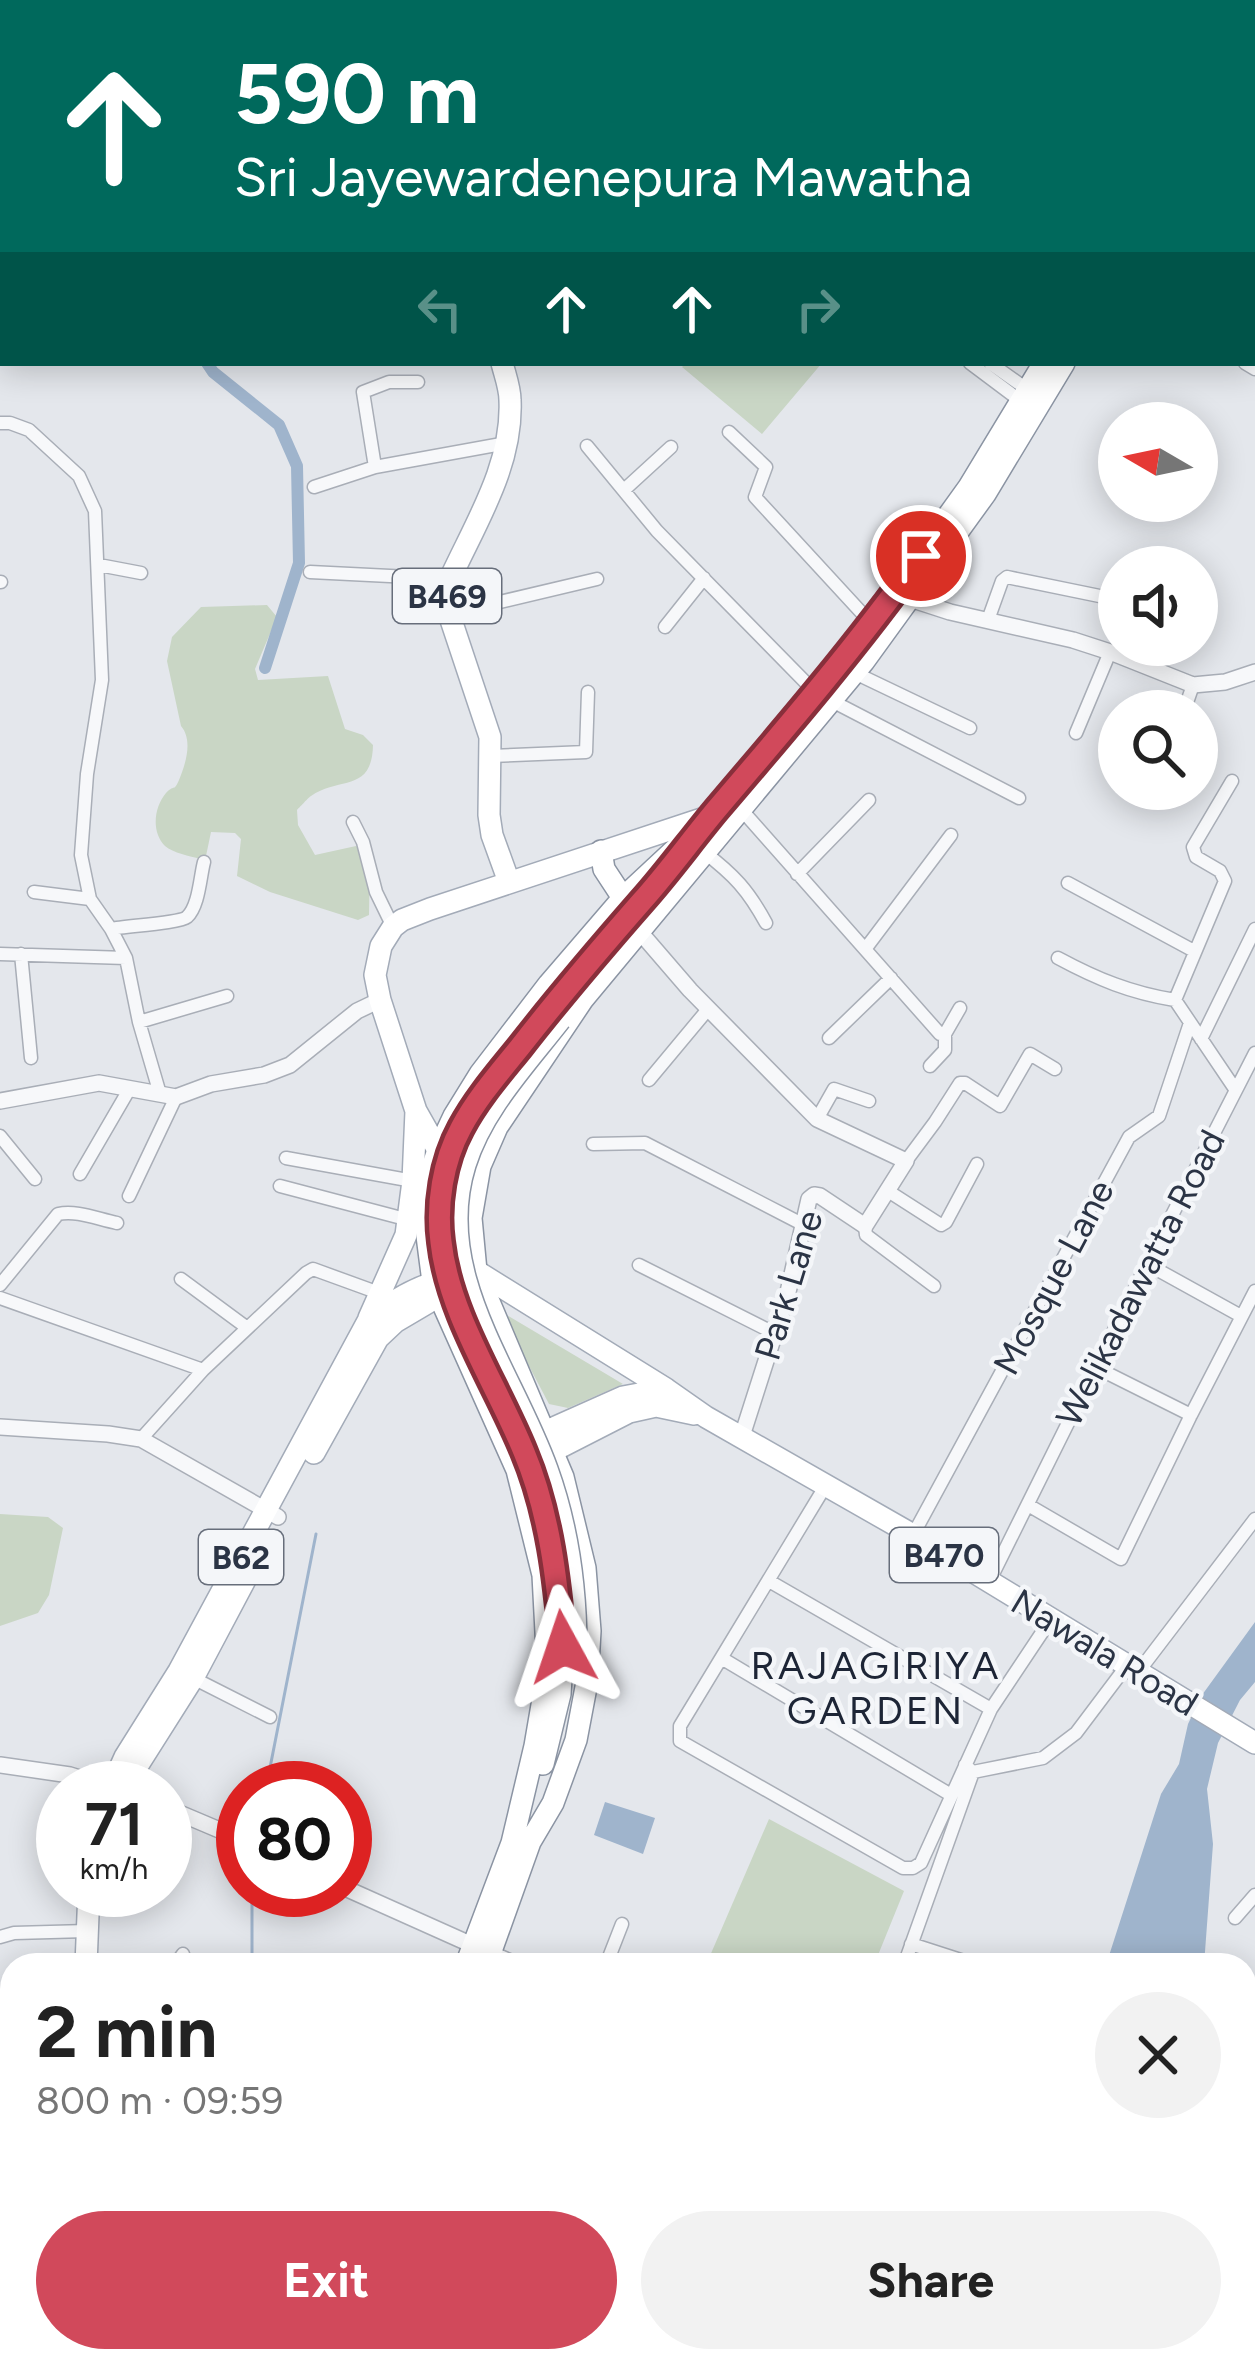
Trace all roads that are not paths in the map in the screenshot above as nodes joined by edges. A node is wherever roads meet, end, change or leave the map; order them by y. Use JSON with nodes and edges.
{"nodes":[{"id":1,"x":503,"y":366,"type":"edge"},
{"id":2,"x":975,"y":366,"type":"edge"},
{"id":3,"x":993,"y":366,"type":"edge"},
{"id":4,"x":1042,"y":366,"type":"edge"},
{"id":5,"x":1062,"y":366,"type":"edge"},
{"id":6,"x":418,"y":382,"type":"dead end"},
{"id":7,"x":1025,"y":396,"type":"junction"},
{"id":8,"x":0,"y":423,"type":"edge"},
{"id":9,"x":729,"y":432,"type":"dead end"},
{"id":10,"x":508,"y":443,"type":"junction"},
{"id":11,"x":587,"y":446,"type":"dead end"},
{"id":12,"x":670,"y":447,"type":"dead end"},
{"id":13,"x":375,"y":467,"type":"junction"},
{"id":14,"x":314,"y":487,"type":"dead end"},
{"id":15,"x":624,"y":490,"type":"junction"},
{"id":16,"x":99,"y":565,"type":"junction"},
{"id":17,"x":310,"y":572,"type":"dead end"},
{"id":18,"x":141,"y":573,"type":"dead end"},
{"id":19,"x":704,"y":578,"type":"junction"},
{"id":20,"x":450,"y":579,"type":"junction"},
{"id":21,"x":597,"y":579,"type":"dead end"},
{"id":22,"x":1098,"y":596,"type":"edge"},
{"id":23,"x":910,"y":599,"type":"junction"},
{"id":24,"x":449,"y":614,"type":"junction"},
{"id":25,"x":988,"y":620,"type":"junction"},
{"id":26,"x":872,"y":623,"type":"junction"},
{"id":27,"x":664,"y":627,"type":"dead end"},
{"id":28,"x":1098,"y":649,"type":"edge"},
{"id":29,"x":1104,"y":666,"type":"edge"},
{"id":30,"x":1145,"y":666,"type":"edge"},
{"id":31,"x":1255,"y":672,"type":"edge"},
{"id":32,"x":855,"y":673,"type":"junction"},
{"id":33,"x":1193,"y":685,"type":"junction"},
{"id":34,"x":1191,"y":690,"type":"edge"},
{"id":35,"x":588,"y":692,"type":"dead end"},
{"id":36,"x":824,"y":697,"type":"junction"},
{"id":37,"x":970,"y":728,"type":"dead end"},
{"id":38,"x":1076,"y":733,"type":"dead end"},
{"id":39,"x":491,"y":756,"type":"junction"},
{"id":40,"x":1232,"y":781,"type":"dead end"},
{"id":41,"x":1019,"y":798,"type":"dead end"},
{"id":42,"x":868,"y":800,"type":"dead end"},
{"id":43,"x":740,"y":808,"type":"junction"},
{"id":44,"x":711,"y":816,"type":"junction"},
{"id":45,"x":353,"y":822,"type":"dead end"},
{"id":46,"x":951,"y":835,"type":"dead end"},
{"id":47,"x":635,"y":840,"type":"junction"},
{"id":48,"x":601,"y":850,"type":"junction"},
{"id":49,"x":704,"y":852,"type":"junction"},
{"id":50,"x":204,"y":862,"type":"dead end"},
{"id":51,"x":656,"y":865,"type":"junction"},
{"id":52,"x":797,"y":874,"type":"junction"},
{"id":53,"x":509,"y":882,"type":"junction"},
{"id":54,"x":1068,"y":883,"type":"dead end"},
{"id":55,"x":34,"y":892,"type":"dead end"},
{"id":56,"x":623,"y":898,"type":"junction"},
{"id":57,"x":90,"y":899,"type":"junction"},
{"id":58,"x":766,"y":923,"type":"dead end"},
{"id":59,"x":394,"y":927,"type":"junction"},
{"id":60,"x":112,"y":928,"type":"junction"},
{"id":61,"x":1255,"y":929,"type":"edge"},
{"id":62,"x":640,"y":932,"type":"junction"},
{"id":63,"x":866,"y":948,"type":"junction"},
{"id":64,"x":1194,"y":951,"type":"junction"},
{"id":65,"x":0,"y":954,"type":"edge"},
{"id":66,"x":21,"y":954,"type":"junction"},
{"id":67,"x":126,"y":958,"type":"junction"},
{"id":68,"x":1058,"y":958,"type":"dead end"},
{"id":69,"x":890,"y":978,"type":"junction"},
{"id":70,"x":227,"y":996,"type":"dead end"},
{"id":71,"x":380,"y":1000,"type":"junction"},
{"id":72,"x":1174,"y":1000,"type":"junction"},
{"id":73,"x":709,"y":1008,"type":"junction"},
{"id":74,"x":960,"y":1008,"type":"dead end"},
{"id":75,"x":139,"y":1022,"type":"junction"},
{"id":76,"x":1190,"y":1023,"type":"junction"},
{"id":77,"x":945,"y":1034,"type":"junction"},
{"id":78,"x":829,"y":1038,"type":"dead end"},
{"id":79,"x":1201,"y":1040,"type":"junction"},
{"id":80,"x":1255,"y":1053,"type":"edge"},
{"id":81,"x":31,"y":1058,"type":"dead end"},
{"id":82,"x":930,"y":1066,"type":"dead end"},
{"id":83,"x":1055,"y":1069,"type":"dead end"},
{"id":84,"x":649,"y":1080,"type":"dead end"},
{"id":85,"x":130,"y":1088,"type":"junction"},
{"id":86,"x":1235,"y":1089,"type":"junction"},
{"id":87,"x":168,"y":1095,"type":"junction"},
{"id":88,"x":0,"y":1101,"type":"edge"},
{"id":89,"x":868,"y":1101,"type":"dead end"},
{"id":90,"x":416,"y":1111,"type":"junction"},
{"id":91,"x":818,"y":1119,"type":"junction"},
{"id":92,"x":0,"y":1136,"type":"edge"},
{"id":93,"x":593,"y":1144,"type":"dead end"},
{"id":94,"x":286,"y":1158,"type":"dead end"},
{"id":95,"x":906,"y":1160,"type":"junction"},
{"id":96,"x":976,"y":1164,"type":"dead end"},
{"id":97,"x":428,"y":1166,"type":"junction"},
{"id":98,"x":80,"y":1174,"type":"dead end"},
{"id":99,"x":35,"y":1179,"type":"dead end"},
{"id":100,"x":280,"y":1186,"type":"dead end"},
{"id":101,"x":888,"y":1191,"type":"junction"},
{"id":102,"x":129,"y":1196,"type":"dead end"},
{"id":103,"x":116,"y":1222,"type":"dead end"},
{"id":104,"x":804,"y":1225,"type":"junction"},
{"id":105,"x":865,"y":1226,"type":"junction"},
{"id":106,"x":407,"y":1228,"type":"junction"},
{"id":107,"x":639,"y":1264,"type":"dead end"},
{"id":108,"x":1147,"y":1264,"type":"junction"},
{"id":109,"x":476,"y":1271,"type":"junction"},
{"id":110,"x":182,"y":1279,"type":"dead end"},
{"id":111,"x":0,"y":1285,"type":"edge"},
{"id":112,"x":934,"y":1286,"type":"dead end"},
{"id":113,"x":436,"y":1290,"type":"junction"},
{"id":114,"x":1255,"y":1291,"type":"edge"},
{"id":115,"x":380,"y":1293,"type":"junction"},
{"id":116,"x":0,"y":1298,"type":"edge"},
{"id":117,"x":1241,"y":1316,"type":"junction"},
{"id":118,"x":372,"y":1326,"type":"junction"},
{"id":119,"x":246,"y":1327,"type":"junction"},
{"id":120,"x":774,"y":1333,"type":"junction"},
{"id":121,"x":1095,"y":1367,"type":"junction"},
{"id":122,"x":203,"y":1370,"type":"junction"},
{"id":123,"x":666,"y":1389,"type":"junction"},
{"id":124,"x":1190,"y":1414,"type":"junction"},
{"id":125,"x":706,"y":1417,"type":"junction"},
{"id":126,"x":0,"y":1427,"type":"edge"},
{"id":127,"x":742,"y":1436,"type":"junction"},
{"id":128,"x":141,"y":1439,"type":"junction"},
{"id":129,"x":549,"y":1441,"type":"junction"},
{"id":130,"x":513,"y":1459,"type":"junction"},
{"id":131,"x":826,"y":1485,"type":"junction"},
{"id":132,"x":1028,"y":1504,"type":"junction"},
{"id":133,"x":272,"y":1514,"type":"junction"},
{"id":134,"x":1255,"y":1519,"type":"edge"},
{"id":135,"x":913,"y":1535,"type":"junction"},
{"id":136,"x":585,"y":1568,"type":"junction"},
{"id":137,"x":543,"y":1575,"type":"junction"},
{"id":138,"x":770,"y":1581,"type":"junction"},
{"id":139,"x":989,"y":1582,"type":"junction"},
{"id":140,"x":1051,"y":1618,"type":"junction"},
{"id":141,"x":723,"y":1659,"type":"junction"},
{"id":142,"x":1133,"y":1667,"type":"junction"},
{"id":143,"x":186,"y":1674,"type":"junction"},
{"id":144,"x":991,"y":1708,"type":"junction"},
{"id":145,"x":270,"y":1717,"type":"dead end"},
{"id":146,"x":1255,"y":1743,"type":"edge"},
{"id":147,"x":123,"y":1761,"type":"edge"},
{"id":148,"x":138,"y":1761,"type":"edge"},
{"id":149,"x":0,"y":1765,"type":"edge"},
{"id":150,"x":969,"y":1768,"type":"junction"},
{"id":151,"x":36,"y":1770,"type":"edge"},
{"id":152,"x":951,"y":1795,"type":"junction"},
{"id":153,"x":521,"y":1842,"type":"junction"},
{"id":154,"x":1255,"y":1894,"type":"edge"},
{"id":155,"x":372,"y":1902,"type":"edge"},
{"id":156,"x":88,"y":1917,"type":"edge"},
{"id":157,"x":102,"y":1917,"type":"edge"},
{"id":158,"x":1234,"y":1918,"type":"dead end"},
{"id":159,"x":622,"y":1924,"type":"dead end"},
{"id":160,"x":87,"y":1931,"type":"junction"},
{"id":161,"x":0,"y":1937,"type":"edge"},
{"id":162,"x":911,"y":1944,"type":"junction"},
{"id":163,"x":86,"y":1953,"type":"edge"},
{"id":164,"x":100,"y":1953,"type":"edge"},
{"id":165,"x":471,"y":1953,"type":"edge"},
{"id":166,"x":480,"y":1953,"type":"edge"},
{"id":167,"x":611,"y":1953,"type":"edge"},
{"id":168,"x":908,"y":1953,"type":"edge"},
{"id":169,"x":939,"y":1953,"type":"edge"}],
"edges":[{"from":1,"to":10,"type":"main road","number":"B469"},
{"from":2,"to":7,"type":"street"},
{"from":3,"to":7,"type":"street"},
{"from":4,"to":7,"type":"main road"},
{"from":5,"to":23,"type":"main road"},
{"from":6,"to":13,"type":"street"},
{"from":7,"to":26,"type":"main road"},
{"from":8,"to":16,"type":"street"},
{"from":9,"to":26,"type":"street"},
{"from":10,"to":13,"type":"street"},
{"from":10,"to":20,"type":"main road","number":"B469"},
{"from":11,"to":15,"type":"street"},
{"from":12,"to":15,"type":"street"},
{"from":13,"to":14,"type":"street"},
{"from":15,"to":19,"type":"street"},
{"from":16,"to":18,"type":"street"},
{"from":16,"to":57,"type":"street"},
{"from":17,"to":20,"type":"street"},
{"from":19,"to":27,"type":"street"},
{"from":19,"to":36,"type":"street"},
{"from":20,"to":24,"type":"main road","number":"B469"},
{"from":21,"to":24,"type":"street"},
{"from":22,"to":25,"type":"street"},
{"from":23,"to":25,"type":"street"},
{"from":23,"to":32,"type":"main road"},
{"from":24,"to":39,"type":"main road","number":"B469"},
{"from":25,"to":28,"type":"street"},
{"from":26,"to":36,"type":"main road"},
{"from":29,"to":38,"type":"street"},
{"from":30,"to":33,"type":"street"},
{"from":31,"to":33,"type":"street"},
{"from":32,"to":36,"type":"main road"},
{"from":32,"to":37,"type":"street"},
{"from":33,"to":34,"type":"street"},
{"from":35,"to":39,"type":"street"},
{"from":36,"to":41,"type":"street"},
{"from":36,"to":43,"type":"main road"},
{"from":36,"to":44,"type":"main road"},
{"from":39,"to":53,"type":"main road","number":"B469"},
{"from":40,"to":64,"type":"street"},
{"from":42,"to":52,"type":"street"},
{"from":43,"to":49,"type":"main road"},
{"from":43,"to":52,"type":"street"},
{"from":43,"to":153,"type":"main road","bridge":true},
{"from":44,"to":47,"type":"main road"},
{"from":44,"to":51,"type":"main road"},
{"from":44,"to":153,"type":"main road","bridge":true},
{"from":45,"to":59,"type":"street"},
{"from":46,"to":63,"type":"street"},
{"from":47,"to":48,"type":"main road"},
{"from":47,"to":51,"type":"main road"},
{"from":48,"to":53,"type":"main road"},
{"from":48,"to":56,"type":"main road"},
{"from":49,"to":58,"type":"street"},
{"from":49,"to":62,"type":"main road"},
{"from":50,"to":60,"type":"street"},
{"from":51,"to":56,"type":"main road"},
{"from":52,"to":63,"type":"street"},
{"from":53,"to":59,"type":"main road"},
{"from":54,"to":64,"type":"street"},
{"from":55,"to":57,"type":"street"},
{"from":56,"to":97,"type":"main road"},
{"from":57,"to":60,"type":"street"},
{"from":59,"to":71,"type":"main road"},
{"from":60,"to":67,"type":"street"},
{"from":61,"to":79,"type":"street"},
{"from":62,"to":73,"type":"street"},
{"from":62,"to":109,"type":"main road"},
{"from":63,"to":69,"type":"street"},
{"from":64,"to":72,"type":"street"},
{"from":65,"to":66,"type":"street"},
{"from":66,"to":67,"type":"street"},
{"from":66,"to":81,"type":"street"},
{"from":67,"to":75,"type":"street"},
{"from":68,"to":72,"type":"street"},
{"from":69,"to":77,"type":"street"},
{"from":69,"to":78,"type":"street"},
{"from":70,"to":75,"type":"street"},
{"from":71,"to":87,"type":"street"},
{"from":71,"to":90,"type":"main road"},
{"from":72,"to":76,"type":"street"},
{"from":73,"to":84,"type":"street"},
{"from":73,"to":91,"type":"street"},
{"from":74,"to":77,"type":"street"},
{"from":75,"to":87,"type":"street"},
{"from":76,"to":79,"type":"street"},
{"from":76,"to":135,"type":"street","name":"Mosque Lane"},
{"from":77,"to":82,"type":"street"},
{"from":79,"to":86,"type":"street"},
{"from":80,"to":86,"type":"street","name":"Welikadawatta Road"},
{"from":83,"to":95,"type":"street","name":"Park Lane"},
{"from":85,"to":87,"type":"street"},
{"from":85,"to":88,"type":"street"},
{"from":85,"to":98,"type":"street"},
{"from":86,"to":108,"type":"street","name":"Welikadawatta Road"},
{"from":87,"to":102,"type":"street"},
{"from":89,"to":91,"type":"street"},
{"from":90,"to":97,"type":"main road"},
{"from":90,"to":97,"type":"main road"},
{"from":91,"to":95,"type":"street"},
{"from":92,"to":99,"type":"street"},
{"from":93,"to":104,"type":"street"},
{"from":94,"to":97,"type":"street"},
{"from":95,"to":101,"type":"street","name":"Park Lane"},
{"from":96,"to":101,"type":"street"},
{"from":97,"to":106,"type":"main road"},
{"from":97,"to":113,"type":"main road"},
{"from":100,"to":106,"type":"street"},
{"from":101,"to":105,"type":"street","name":"Park Lane"},
{"from":103,"to":111,"type":"street"},
{"from":104,"to":105,"type":"street","name":"Park Lane"},
{"from":104,"to":120,"type":"street","name":"Park Lane"},
{"from":105,"to":112,"type":"street"},
{"from":106,"to":115,"type":"main road","number":"B62"},
{"from":107,"to":120,"type":"street"},
{"from":108,"to":117,"type":"street"},
{"from":108,"to":121,"type":"street","name":"Welikadawatta Road"},
{"from":109,"to":113,"type":"main road"},
{"from":109,"to":123,"type":"main road","name":"Nawala Road","number":"B470"},
{"from":109,"to":129,"type":"main road"},
{"from":110,"to":119,"type":"street"},
{"from":113,"to":118,"type":"main road","number":"B62"},
{"from":113,"to":130,"type":"main road"},
{"from":114,"to":117,"type":"street"},
{"from":115,"to":118,"type":"main road","number":"B62"},
{"from":115,"to":119,"type":"street"},
{"from":116,"to":122,"type":"street"},
{"from":117,"to":124,"type":"street"},
{"from":118,"to":133,"type":"main road","number":"B62"},
{"from":119,"to":122,"type":"street"},
{"from":120,"to":127,"type":"street","name":"Park Lane"},
{"from":121,"to":124,"type":"street"},
{"from":121,"to":132,"type":"street","name":"Welikadawatta Road"},
{"from":122,"to":128,"type":"street"},
{"from":123,"to":125,"type":"main road","name":"Nawala Road","number":"B470"},
{"from":123,"to":129,"type":"main road","name":"Nawala Road","number":"B470"},
{"from":124,"to":132,"type":"street"},
{"from":125,"to":127,"type":"main road","name":"Nawala Road","number":"B470"},
{"from":125,"to":129,"type":"main road","name":"Nawala Road","number":"B470"},
{"from":126,"to":128,"type":"street"},
{"from":127,"to":131,"type":"main road","name":"Nawala Road","number":"B470"},
{"from":128,"to":133,"type":"street"},
{"from":129,"to":130,"type":"main road","name":"Nawala Road","number":"B470"},
{"from":129,"to":136,"type":"main road"},
{"from":130,"to":137,"type":"main road"},
{"from":131,"to":135,"type":"main road","name":"Nawala Road","number":"B470"},
{"from":131,"to":138,"type":"street"},
{"from":132,"to":139,"type":"street","name":"Welikadawatta Road"},
{"from":133,"to":143,"type":"main road","number":"B62"},
{"from":134,"to":142,"type":"street"},
{"from":135,"to":139,"type":"main road","name":"Nawala Road","number":"B470"},
{"from":136,"to":137,"type":"main road"},
{"from":136,"to":153,"type":"main road"},
{"from":137,"to":153,"type":"main road"},
{"from":138,"to":141,"type":"street"},
{"from":138,"to":144,"type":"street"},
{"from":139,"to":140,"type":"main road","name":"Nawala Road","number":"B470"},
{"from":140,"to":142,"type":"main road","name":"Nawala Road","number":"B470"},
{"from":140,"to":144,"type":"street"},
{"from":141,"to":152,"type":"street"},
{"from":141,"to":152,"type":"street"},
{"from":142,"to":146,"type":"main road","name":"Nawala Road","number":"B470"},
{"from":142,"to":150,"type":"street"},
{"from":143,"to":145,"type":"street"},
{"from":143,"to":147,"type":"main road","number":"B62"},
{"from":143,"to":148,"type":"main road","number":"B62"},
{"from":144,"to":150,"type":"street"},
{"from":149,"to":151,"type":"street"},
{"from":150,"to":152,"type":"street"},
{"from":150,"to":162,"type":"street"},
{"from":153,"to":166,"type":"main road"},
{"from":154,"to":158,"type":"street"},
{"from":155,"to":165,"type":"street"},
{"from":156,"to":160,"type":"main road"},
{"from":157,"to":164,"type":"main road"},
{"from":159,"to":167,"type":"street"},
{"from":160,"to":161,"type":"street"},
{"from":160,"to":163,"type":"main road"},
{"from":162,"to":168,"type":"street"},
{"from":162,"to":169,"type":"street"}]}
